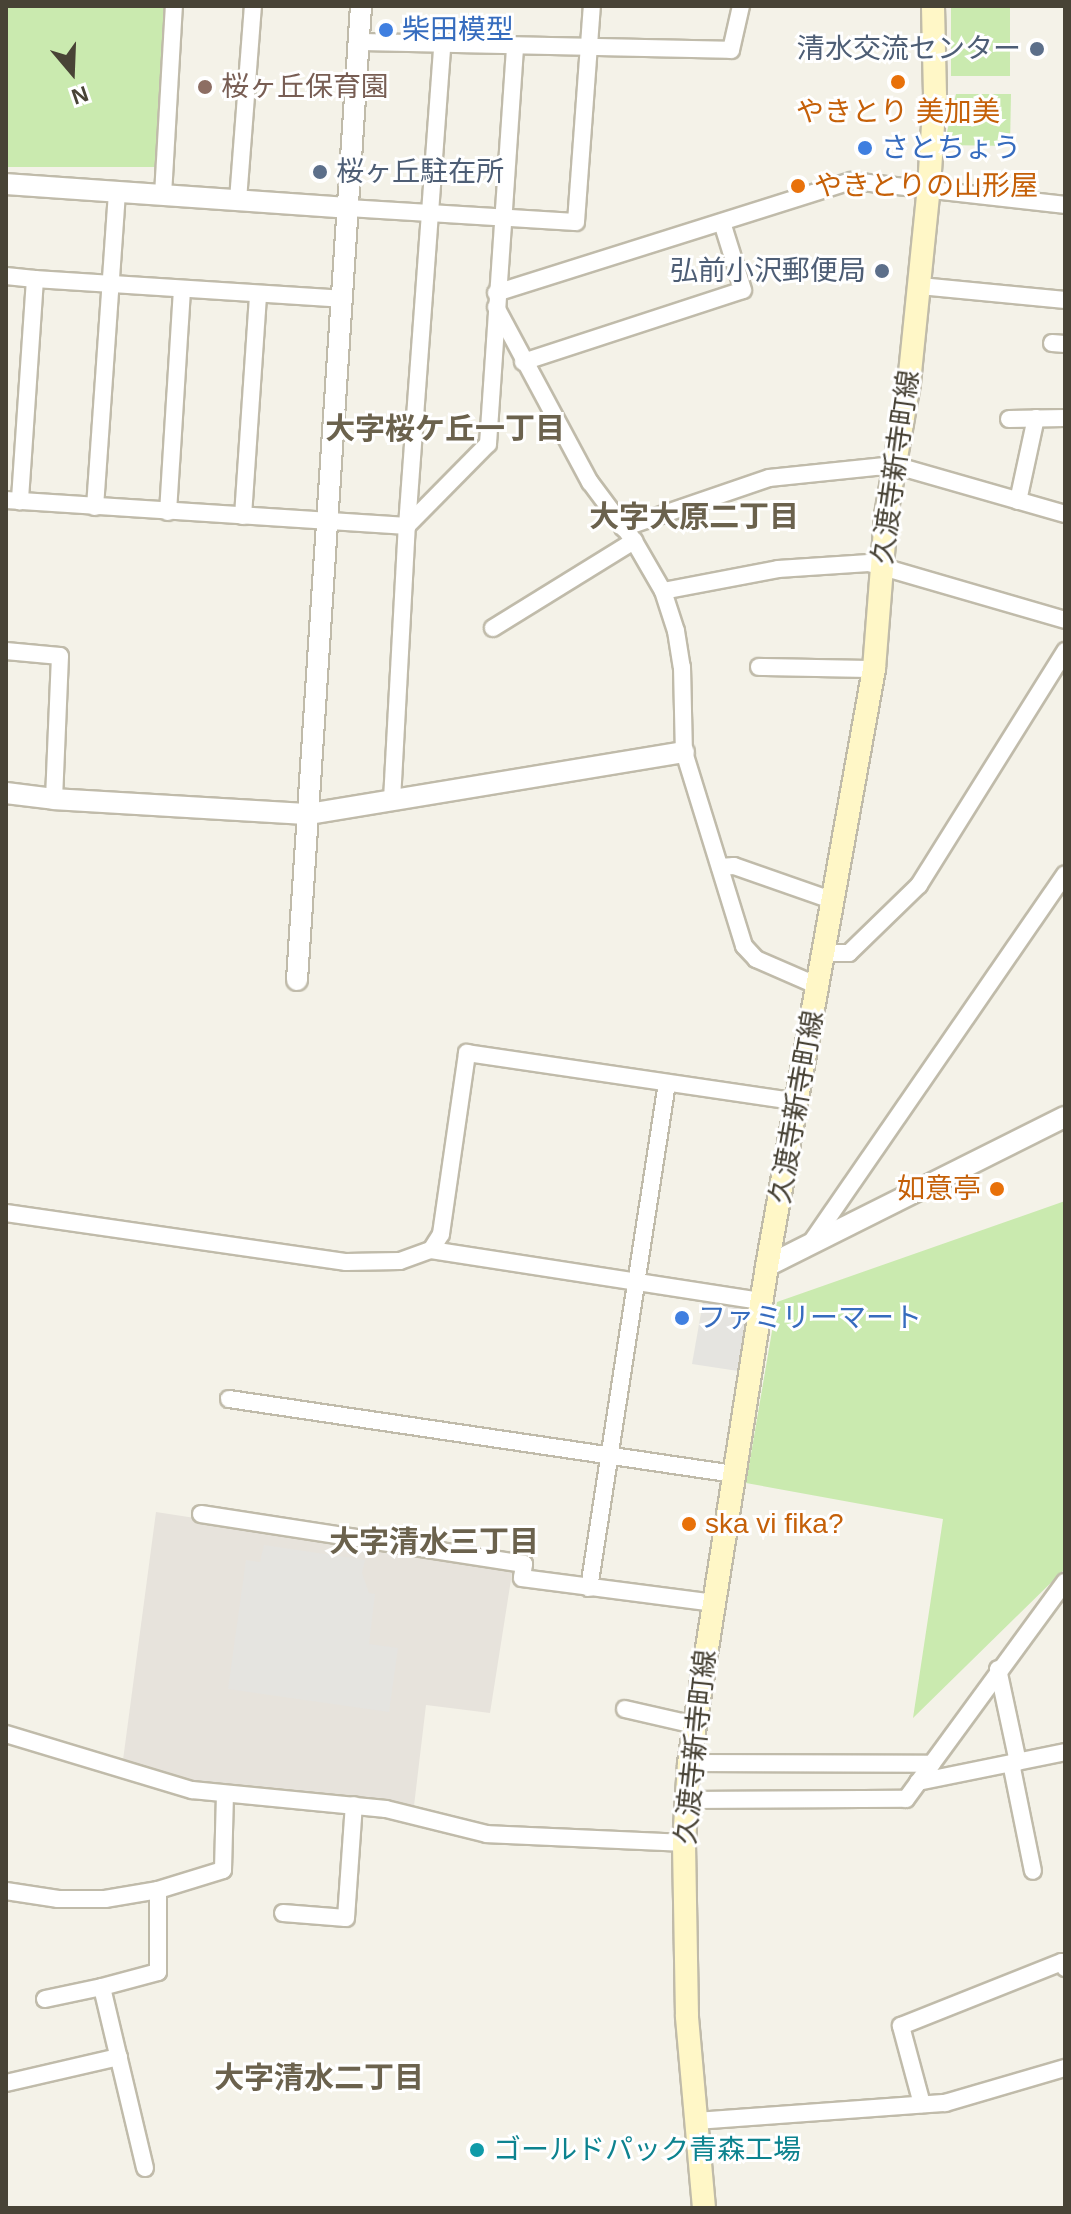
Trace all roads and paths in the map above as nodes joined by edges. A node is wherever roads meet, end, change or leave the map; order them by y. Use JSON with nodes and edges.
{"nodes":[{"id":1,"x":174,"y":6,"type":"edge"},
{"id":2,"x":253,"y":6,"type":"edge"},
{"id":3,"x":361,"y":6,"type":"edge"},
{"id":4,"x":592,"y":6,"type":"edge"},
{"id":5,"x":741,"y":6,"type":"edge"},
{"id":6,"x":933,"y":6,"type":"edge"},
{"id":7,"x":358,"y":42,"type":"junction"},
{"id":8,"x":442,"y":45,"type":"junction"},
{"id":9,"x":515,"y":47,"type":"junction"},
{"id":10,"x":588,"y":49,"type":"junction"},
{"id":11,"x":6,"y":184,"type":"edge"},
{"id":12,"x":929,"y":187,"type":"junction"},
{"id":13,"x":117,"y":192,"type":"junction"},
{"id":14,"x":163,"y":195,"type":"junction"},
{"id":15,"x":238,"y":200,"type":"junction"},
{"id":16,"x":1065,"y":205,"type":"edge"},
{"id":17,"x":348,"y":208,"type":"junction"},
{"id":18,"x":430,"y":212,"type":"junction"},
{"id":19,"x":501,"y":218,"type":"junction"},
{"id":20,"x":722,"y":222,"type":"junction"},
{"id":21,"x":6,"y":276,"type":"edge"},
{"id":22,"x":35,"y":279,"type":"junction"},
{"id":23,"x":109,"y":285,"type":"junction"},
{"id":24,"x":920,"y":286,"type":"junction"},
{"id":25,"x":182,"y":290,"type":"junction"},
{"id":26,"x":258,"y":295,"type":"junction"},
{"id":27,"x":341,"y":299,"type":"junction"},
{"id":28,"x":496,"y":299,"type":"junction"},
{"id":29,"x":1065,"y":300,"type":"edge"},
{"id":30,"x":523,"y":362,"type":"junction"},
{"id":31,"x":1036,"y":418,"type":"junction"},
{"id":32,"x":1065,"y":418,"type":"edge"},
{"id":33,"x":1009,"y":419,"type":"dead end"},
{"id":34,"x":894,"y":465,"type":"junction"},
{"id":35,"x":13,"y":500,"type":"edge"},
{"id":36,"x":1018,"y":501,"type":"junction"},
{"id":37,"x":95,"y":507,"type":"junction"},
{"id":38,"x":168,"y":512,"type":"junction"},
{"id":39,"x":1065,"y":514,"type":"edge"},
{"id":40,"x":243,"y":516,"type":"junction"},
{"id":41,"x":327,"y":522,"type":"junction"},
{"id":42,"x":407,"y":526,"type":"junction"},
{"id":43,"x":623,"y":528,"type":"junction"},
{"id":44,"x":634,"y":541,"type":"junction"},
{"id":45,"x":882,"y":566,"type":"junction"},
{"id":46,"x":663,"y":591,"type":"junction"},
{"id":47,"x":1065,"y":620,"type":"edge"},
{"id":48,"x":493,"y":628,"type":"dead end"},
{"id":49,"x":6,"y":651,"type":"edge"},
{"id":50,"x":1065,"y":651,"type":"edge"},
{"id":51,"x":759,"y":667,"type":"dead end"},
{"id":52,"x":874,"y":669,"type":"junction"},
{"id":53,"x":684,"y":752,"type":"junction"},
{"id":54,"x":6,"y":793,"type":"edge"},
{"id":55,"x":54,"y":799,"type":"junction"},
{"id":56,"x":392,"y":800,"type":"junction"},
{"id":57,"x":309,"y":814,"type":"junction"},
{"id":58,"x":720,"y":867,"type":"junction"},
{"id":59,"x":1065,"y":874,"type":"edge"},
{"id":60,"x":834,"y":901,"type":"junction"},
{"id":61,"x":824,"y":953,"type":"junction"},
{"id":62,"x":297,"y":980,"type":"dead end"},
{"id":63,"x":818,"y":986,"type":"junction"},
{"id":64,"x":667,"y":1083,"type":"junction"},
{"id":65,"x":797,"y":1102,"type":"junction"},
{"id":66,"x":1065,"y":1117,"type":"edge"},
{"id":67,"x":6,"y":1213,"type":"edge"},
{"id":68,"x":809,"y":1245,"type":"junction"},
{"id":69,"x":431,"y":1250,"type":"junction"},
{"id":70,"x":767,"y":1266,"type":"junction"},
{"id":71,"x":637,"y":1282,"type":"junction"},
{"id":72,"x":762,"y":1301,"type":"junction"},
{"id":73,"x":229,"y":1399,"type":"dead end"},
{"id":74,"x":610,"y":1456,"type":"junction"},
{"id":75,"x":734,"y":1474,"type":"junction"},
{"id":76,"x":201,"y":1514,"type":"dead end"},
{"id":77,"x":1065,"y":1582,"type":"edge"},
{"id":78,"x":589,"y":1588,"type":"junction"},
{"id":79,"x":714,"y":1603,"type":"junction"},
{"id":80,"x":998,"y":1669,"type":"junction"},
{"id":81,"x":625,"y":1709,"type":"dead end"},
{"id":82,"x":695,"y":1725,"type":"junction"},
{"id":83,"x":6,"y":1734,"type":"edge"},
{"id":84,"x":1065,"y":1752,"type":"edge"},
{"id":85,"x":689,"y":1763,"type":"junction"},
{"id":86,"x":1014,"y":1763,"type":"junction"},
{"id":87,"x":932,"y":1764,"type":"junction"},
{"id":88,"x":918,"y":1782,"type":"junction"},
{"id":89,"x":225,"y":1795,"type":"junction"},
{"id":90,"x":687,"y":1800,"type":"junction"},
{"id":91,"x":354,"y":1805,"type":"junction"},
{"id":92,"x":684,"y":1843,"type":"junction"},
{"id":93,"x":1033,"y":1871,"type":"dead end"},
{"id":94,"x":158,"y":1890,"type":"junction"},
{"id":95,"x":6,"y":1891,"type":"edge"},
{"id":96,"x":283,"y":1913,"type":"dead end"},
{"id":97,"x":1065,"y":1968,"type":"edge"},
{"id":98,"x":102,"y":1987,"type":"junction"},
{"id":99,"x":45,"y":1999,"type":"dead end"},
{"id":100,"x":119,"y":2057,"type":"junction"},
{"id":101,"x":1065,"y":2068,"type":"edge"},
{"id":102,"x":6,"y":2083,"type":"edge"},
{"id":103,"x":922,"y":2104,"type":"junction"},
{"id":104,"x":697,"y":2121,"type":"junction"},
{"id":105,"x":145,"y":2168,"type":"dead end"},
{"id":106,"x":704,"y":2208,"type":"edge"}],
"edges":[{"from":1,"to":14,"type":"street"},
{"from":2,"to":15,"type":"street"},
{"from":3,"to":7,"type":"street"},
{"from":4,"to":10,"type":"street"},
{"from":5,"to":10,"type":"street"},
{"from":6,"to":12,"type":"main road","name":"久渡寺新寺町線"},
{"from":7,"to":8,"type":"street"},
{"from":7,"to":17,"type":"street"},
{"from":8,"to":9,"type":"street"},
{"from":8,"to":18,"type":"street"},
{"from":9,"to":10,"type":"street"},
{"from":9,"to":19,"type":"street"},
{"from":10,"to":19,"type":"street"},
{"from":11,"to":13,"type":"street"},
{"from":12,"to":16,"type":"street"},
{"from":12,"to":20,"type":"street"},
{"from":12,"to":24,"type":"main road","name":"久渡寺新寺町線"},
{"from":13,"to":14,"type":"street"},
{"from":13,"to":23,"type":"street"},
{"from":14,"to":15,"type":"street"},
{"from":15,"to":17,"type":"street"},
{"from":17,"to":18,"type":"street"},
{"from":17,"to":27,"type":"street"},
{"from":18,"to":19,"type":"street"},
{"from":18,"to":42,"type":"street"},
{"from":19,"to":28,"type":"street"},
{"from":20,"to":28,"type":"street"},
{"from":20,"to":30,"type":"street"},
{"from":21,"to":22,"type":"street"},
{"from":22,"to":23,"type":"street"},
{"from":22,"to":35,"type":"street"},
{"from":23,"to":25,"type":"street"},
{"from":23,"to":37,"type":"street"},
{"from":24,"to":29,"type":"street"},
{"from":24,"to":34,"type":"main road","name":"久渡寺新寺町線"},
{"from":25,"to":26,"type":"street"},
{"from":25,"to":38,"type":"street"},
{"from":26,"to":27,"type":"street"},
{"from":26,"to":40,"type":"street"},
{"from":27,"to":41,"type":"street"},
{"from":28,"to":30,"type":"street"},
{"from":28,"to":42,"type":"street"},
{"from":30,"to":43,"type":"street"},
{"from":31,"to":32,"type":"street"},
{"from":31,"to":33,"type":"street"},
{"from":31,"to":36,"type":"street"},
{"from":34,"to":36,"type":"street"},
{"from":34,"to":43,"type":"street"},
{"from":34,"to":45,"type":"main road","name":"久渡寺新寺町線"},
{"from":35,"to":37,"type":"street"},
{"from":36,"to":39,"type":"street"},
{"from":37,"to":38,"type":"street"},
{"from":38,"to":40,"type":"street"},
{"from":40,"to":41,"type":"street"},
{"from":41,"to":42,"type":"street"},
{"from":41,"to":57,"type":"street"},
{"from":42,"to":56,"type":"street"},
{"from":43,"to":44,"type":"street"},
{"from":44,"to":46,"type":"street"},
{"from":44,"to":48,"type":"street"},
{"from":45,"to":46,"type":"street"},
{"from":45,"to":47,"type":"street"},
{"from":45,"to":52,"type":"main road","name":"久渡寺新寺町線"},
{"from":46,"to":53,"type":"street"},
{"from":49,"to":55,"type":"street"},
{"from":50,"to":61,"type":"street"},
{"from":51,"to":52,"type":"street"},
{"from":52,"to":60,"type":"main road","name":"久渡寺新寺町線"},
{"from":53,"to":56,"type":"street"},
{"from":53,"to":58,"type":"street"},
{"from":54,"to":55,"type":"street"},
{"from":55,"to":57,"type":"street"},
{"from":56,"to":57,"type":"street"},
{"from":57,"to":62,"type":"street"},
{"from":58,"to":60,"type":"street"},
{"from":58,"to":63,"type":"street"},
{"from":59,"to":68,"type":"street"},
{"from":60,"to":61,"type":"main road","name":"久渡寺新寺町線"},
{"from":61,"to":63,"type":"main road","name":"久渡寺新寺町線"},
{"from":63,"to":65,"type":"main road","name":"久渡寺新寺町線"},
{"from":64,"to":65,"type":"street"},
{"from":64,"to":69,"type":"street"},
{"from":64,"to":71,"type":"street"},
{"from":65,"to":70,"type":"main road","name":"久渡寺新寺町線"},
{"from":66,"to":68,"type":"street"},
{"from":67,"to":69,"type":"street"},
{"from":68,"to":70,"type":"street"},
{"from":69,"to":71,"type":"street"},
{"from":70,"to":72,"type":"main road","name":"久渡寺新寺町線"},
{"from":71,"to":72,"type":"street"},
{"from":71,"to":74,"type":"street"},
{"from":72,"to":75,"type":"main road","name":"久渡寺新寺町線"},
{"from":73,"to":74,"type":"street"},
{"from":74,"to":75,"type":"street"},
{"from":74,"to":78,"type":"street"},
{"from":75,"to":79,"type":"main road","name":"久渡寺新寺町線"},
{"from":76,"to":78,"type":"street"},
{"from":77,"to":80,"type":"street"},
{"from":78,"to":79,"type":"street"},
{"from":79,"to":82,"type":"main road","name":"久渡寺新寺町線"},
{"from":80,"to":86,"type":"street"},
{"from":80,"to":87,"type":"street"},
{"from":81,"to":82,"type":"street"},
{"from":82,"to":85,"type":"main road","name":"久渡寺新寺町線"},
{"from":83,"to":89,"type":"street"},
{"from":84,"to":86,"type":"street"},
{"from":85,"to":87,"type":"street"},
{"from":85,"to":90,"type":"main road","name":"久渡寺新寺町線"},
{"from":86,"to":88,"type":"street"},
{"from":86,"to":93,"type":"street"},
{"from":87,"to":88,"type":"street"},
{"from":88,"to":90,"type":"street"},
{"from":89,"to":91,"type":"street"},
{"from":89,"to":94,"type":"street"},
{"from":90,"to":92,"type":"main road","name":"久渡寺新寺町線"},
{"from":91,"to":92,"type":"street"},
{"from":91,"to":96,"type":"street"},
{"from":92,"to":104,"type":"main road","name":"久渡寺新寺町線"},
{"from":94,"to":95,"type":"street"},
{"from":94,"to":98,"type":"street"},
{"from":97,"to":103,"type":"street"},
{"from":98,"to":99,"type":"street"},
{"from":98,"to":100,"type":"street"},
{"from":100,"to":102,"type":"street"},
{"from":100,"to":105,"type":"street"},
{"from":101,"to":103,"type":"street"},
{"from":103,"to":104,"type":"street"},
{"from":104,"to":106,"type":"main road","name":"久渡寺新寺町線"}]}
